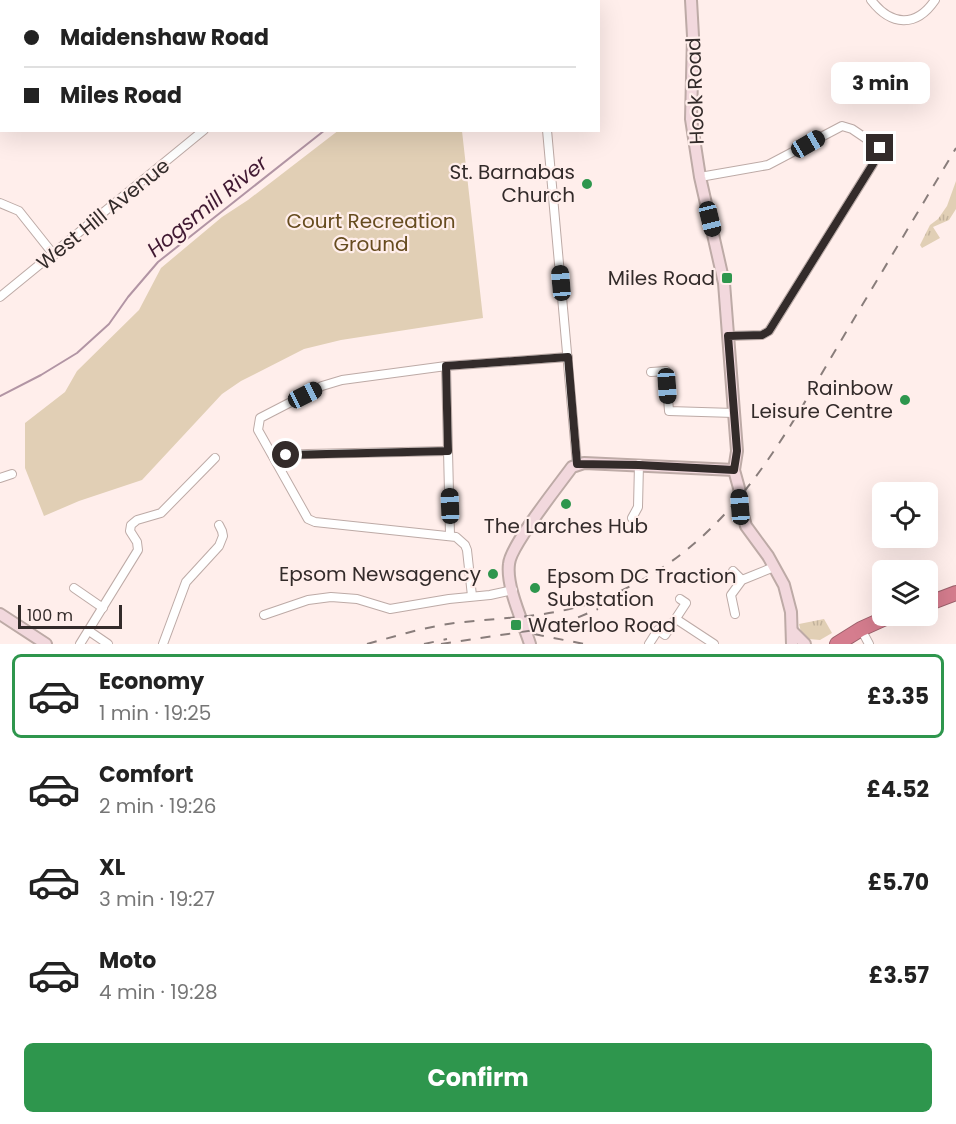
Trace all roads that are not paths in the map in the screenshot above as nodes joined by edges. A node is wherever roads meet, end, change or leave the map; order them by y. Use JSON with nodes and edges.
{"nodes":[{"id":1,"x":692,"y":0,"type":"edge"},
{"id":2,"x":872,"y":0,"type":"edge"},
{"id":3,"x":935,"y":0,"type":"edge"},
{"id":4,"x":202,"y":132,"type":"edge"},
{"id":5,"x":547,"y":132,"type":"edge"},
{"id":6,"x":700,"y":177,"type":"junction"},
{"id":7,"x":0,"y":203,"type":"edge"},
{"id":8,"x":54,"y":255,"type":"junction"},
{"id":9,"x":0,"y":297,"type":"edge"},
{"id":10,"x":728,"y":336,"type":"junction"},
{"id":11,"x":568,"y":357,"type":"junction"},
{"id":12,"x":446,"y":366,"type":"junction"},
{"id":13,"x":651,"y":372,"type":"dead end"},
{"id":14,"x":735,"y":413,"type":"junction"},
{"id":15,"x":448,"y":451,"type":"junction"},
{"id":16,"x":215,"y":458,"type":"dead end"},
{"id":17,"x":275,"y":458,"type":"junction"},
{"id":18,"x":577,"y":464,"type":"junction"},
{"id":19,"x":639,"y":465,"type":"junction"},
{"id":20,"x":734,"y":470,"type":"junction"},
{"id":21,"x":12,"y":474,"type":"dead end"},
{"id":22,"x":0,"y":478,"type":"edge"},
{"id":23,"x":632,"y":518,"type":"dead end"},
{"id":24,"x":219,"y":525,"type":"dead end"},
{"id":25,"x":450,"y":535,"type":"junction"},
{"id":26,"x":774,"y":567,"type":"junction"},
{"id":27,"x":733,"y":571,"type":"dead end"},
{"id":28,"x":742,"y":580,"type":"junction"},
{"id":29,"x":74,"y":588,"type":"dead end"},
{"id":30,"x":513,"y":590,"type":"junction"},
{"id":31,"x":956,"y":593,"type":"edge"},
{"id":32,"x":472,"y":596,"type":"junction"},
{"id":33,"x":680,"y":599,"type":"dead end"},
{"id":34,"x":938,"y":600,"type":"edge"},
{"id":35,"x":103,"y":608,"type":"junction"},
{"id":36,"x":0,"y":614,"type":"edge"},
{"id":37,"x":735,"y":614,"type":"dead end"},
{"id":38,"x":264,"y":615,"type":"dead end"},
{"id":39,"x":676,"y":619,"type":"junction"},
{"id":40,"x":872,"y":624,"type":"edge"},
{"id":41,"x":861,"y":629,"type":"junction"},
{"id":42,"x":89,"y":631,"type":"junction"},
{"id":43,"x":793,"y":632,"type":"junction"},
{"id":44,"x":46,"y":644,"type":"edge"},
{"id":45,"x":80,"y":644,"type":"edge"},
{"id":46,"x":108,"y":644,"type":"edge"},
{"id":47,"x":164,"y":644,"type":"edge"},
{"id":48,"x":530,"y":644,"type":"edge"},
{"id":49,"x":649,"y":644,"type":"edge"},
{"id":50,"x":714,"y":644,"type":"edge"},
{"id":51,"x":792,"y":644,"type":"edge"},
{"id":52,"x":799,"y":644,"type":"edge"},
{"id":53,"x":805,"y":644,"type":"edge"},
{"id":54,"x":837,"y":644,"type":"edge"},
{"id":55,"x":869,"y":644,"type":"edge"}],
"edges":[{"from":1,"to":6,"type":"main road","name":"Hook Road"},
{"from":2,"to":3,"type":"street"},
{"from":4,"to":8,"type":"street","name":"West Hill Avenue"},
{"from":5,"to":11,"type":"street"},
{"from":6,"to":10,"type":"main road","name":"Hook Road"},
{"from":6,"to":10,"type":"street"},
{"from":7,"to":8,"type":"street"},
{"from":8,"to":9,"type":"street","name":"West Hill Avenue"},
{"from":10,"to":14,"type":"main road","name":"Hook Road"},
{"from":11,"to":12,"type":"street"},
{"from":11,"to":18,"type":"street"},
{"from":12,"to":15,"type":"street"},
{"from":12,"to":17,"type":"street"},
{"from":13,"to":14,"type":"street"},
{"from":14,"to":20,"type":"main road","name":"Hook Road"},
{"from":15,"to":17,"type":"street"},
{"from":15,"to":25,"type":"street"},
{"from":16,"to":35,"type":"street"},
{"from":17,"to":25,"type":"street"},
{"from":18,"to":19,"type":"main road"},
{"from":18,"to":30,"type":"main road"},
{"from":19,"to":20,"type":"main road"},
{"from":19,"to":23,"type":"street"},
{"from":20,"to":26,"type":"main road","name":"Hook Road"},
{"from":21,"to":22,"type":"street"},
{"from":24,"to":47,"type":"street"},
{"from":25,"to":32,"type":"street"},
{"from":26,"to":28,"type":"street"},
{"from":26,"to":43,"type":"main road","name":"Hook Road"},
{"from":27,"to":28,"type":"street"},
{"from":28,"to":37,"type":"street"},
{"from":29,"to":35,"type":"street"},
{"from":30,"to":32,"type":"street"},
{"from":30,"to":48,"type":"main road"},
{"from":31,"to":34,"type":"highway"},
{"from":32,"to":38,"type":"street"},
{"from":33,"to":39,"type":"street"},
{"from":35,"to":42,"type":"street"},
{"from":36,"to":44,"type":"main road"},
{"from":39,"to":49,"type":"street"},
{"from":39,"to":50,"type":"street"},
{"from":40,"to":41,"type":"highway"},
{"from":41,"to":54,"type":"highway"},
{"from":41,"to":55,"type":"street"},
{"from":42,"to":45,"type":"street"},
{"from":42,"to":46,"type":"street"},
{"from":43,"to":51,"type":"main road","name":"Hook Road"},
{"from":43,"to":52,"type":"main road"},
{"from":43,"to":53,"type":"main road"}]}
